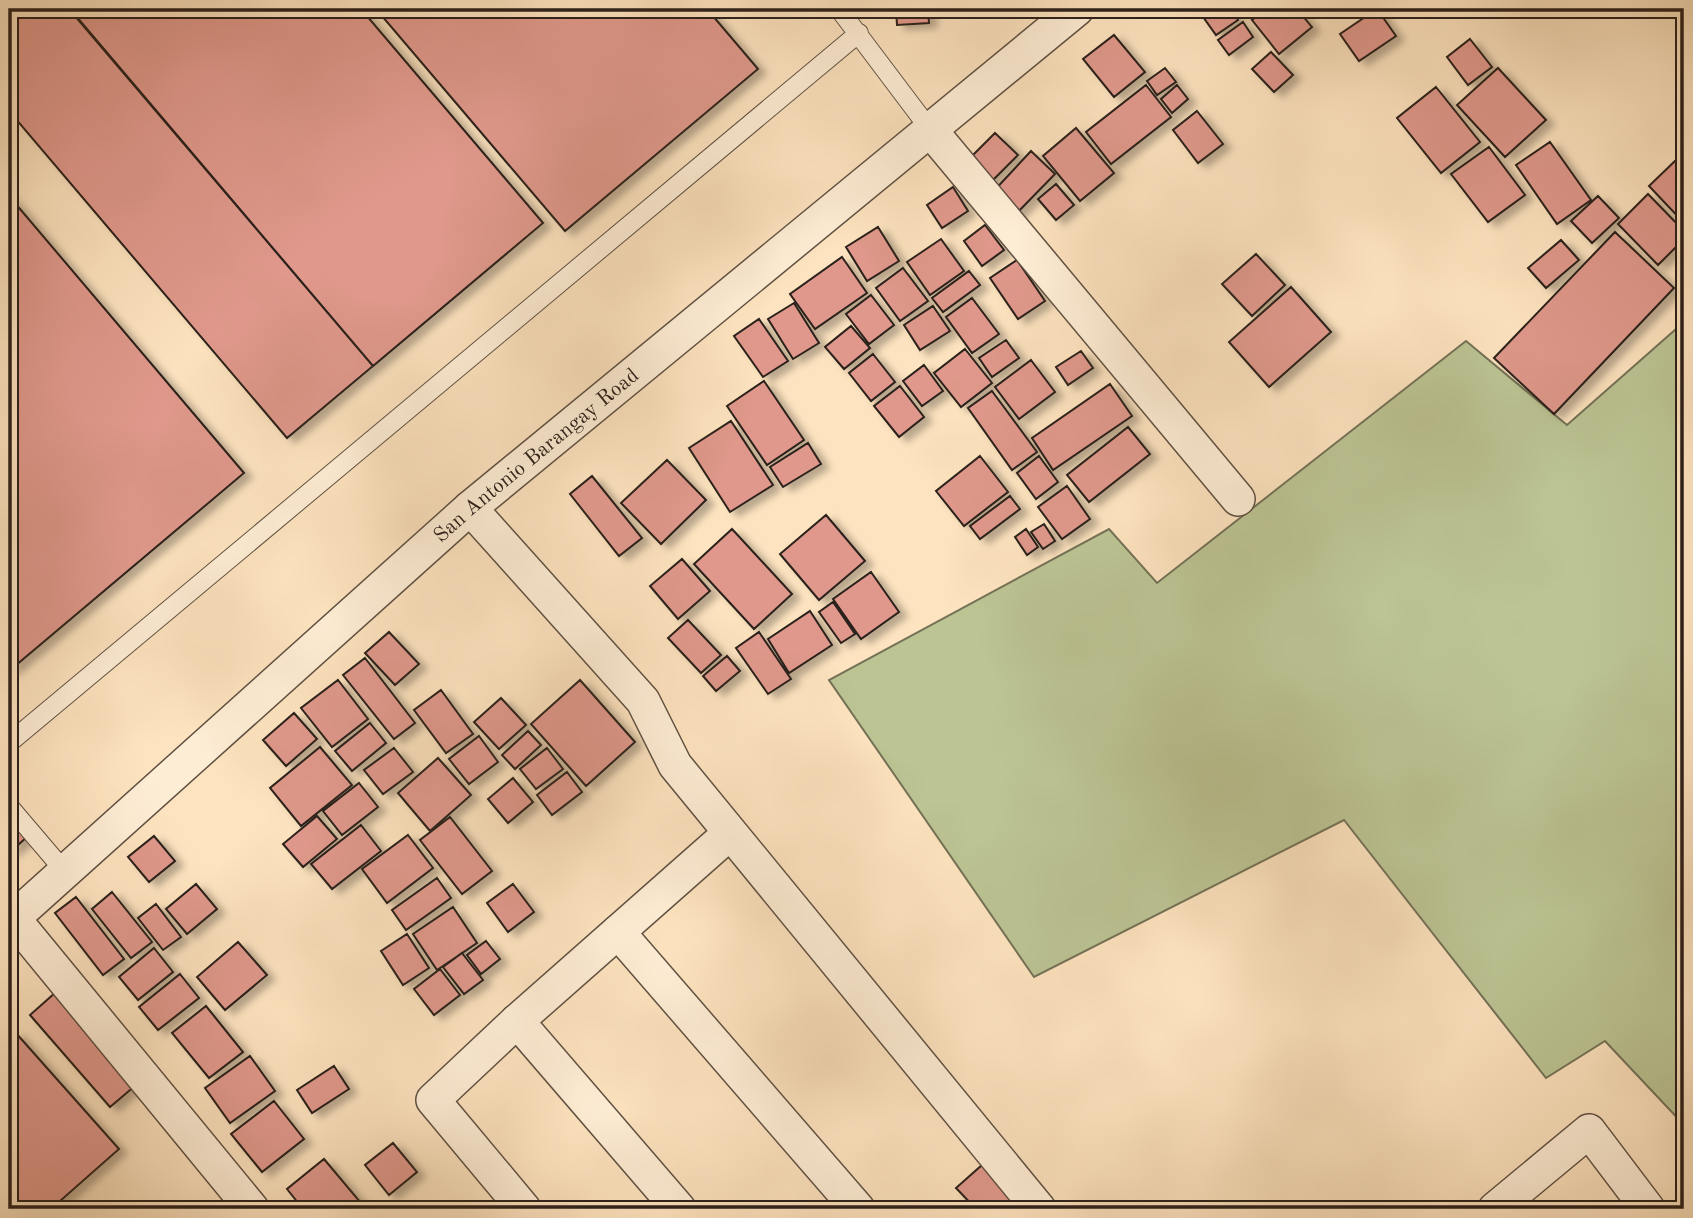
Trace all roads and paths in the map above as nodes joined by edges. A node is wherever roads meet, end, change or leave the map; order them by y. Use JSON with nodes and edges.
{"nodes":[{"id":1,"x":839,"y":9,"type":"edge"},
{"id":2,"x":1077,"y":9,"type":"edge"},
{"id":3,"x":859,"y":33,"type":"junction"},
{"id":4,"x":931,"y":131,"type":"junction"},
{"id":5,"x":1238,"y":499,"type":"dead end"},
{"id":6,"x":470,"y":508,"type":"junction"},
{"id":7,"x":9,"y":743,"type":"edge"},
{"id":8,"x":9,"y":806,"type":"edge"},
{"id":9,"x":730,"y":833,"type":"junction"},
{"id":10,"x":66,"y":873,"type":"junction"},
{"id":11,"x":11,"y":920,"type":"edge"},
{"id":12,"x":618,"y":932,"type":"junction"},
{"id":13,"x":517,"y":1021,"type":"junction"},
{"id":14,"x":252,"y":1209,"type":"edge"},
{"id":15,"x":524,"y":1209,"type":"edge"},
{"id":16,"x":679,"y":1209,"type":"edge"},
{"id":17,"x":858,"y":1209,"type":"edge"},
{"id":18,"x":1039,"y":1209,"type":"edge"},
{"id":19,"x":1495,"y":1209,"type":"edge"},
{"id":20,"x":1647,"y":1209,"type":"edge"}],
"edges":[{"from":1,"to":3,"type":"lane"},
{"from":2,"to":4,"type":"street","name":"San Antonio Barangay Road"},
{"from":3,"to":4,"type":"lane"},
{"from":3,"to":7,"type":"lane"},
{"from":4,"to":5,"type":"street"},
{"from":4,"to":6,"type":"street","name":"San Antonio Barangay Road"},
{"from":6,"to":9,"type":"street"},
{"from":6,"to":10,"type":"street","name":"San Antonio Barangay Road"},
{"from":8,"to":10,"type":"lane"},
{"from":9,"to":12,"type":"street"},
{"from":9,"to":18,"type":"street"},
{"from":10,"to":11,"type":"street","name":"San Antonio Barangay Road"},
{"from":11,"to":14,"type":"street"},
{"from":12,"to":13,"type":"street"},
{"from":12,"to":17,"type":"street"},
{"from":13,"to":15,"type":"street"},
{"from":13,"to":16,"type":"street"},
{"from":19,"to":20,"type":"street"}]}
